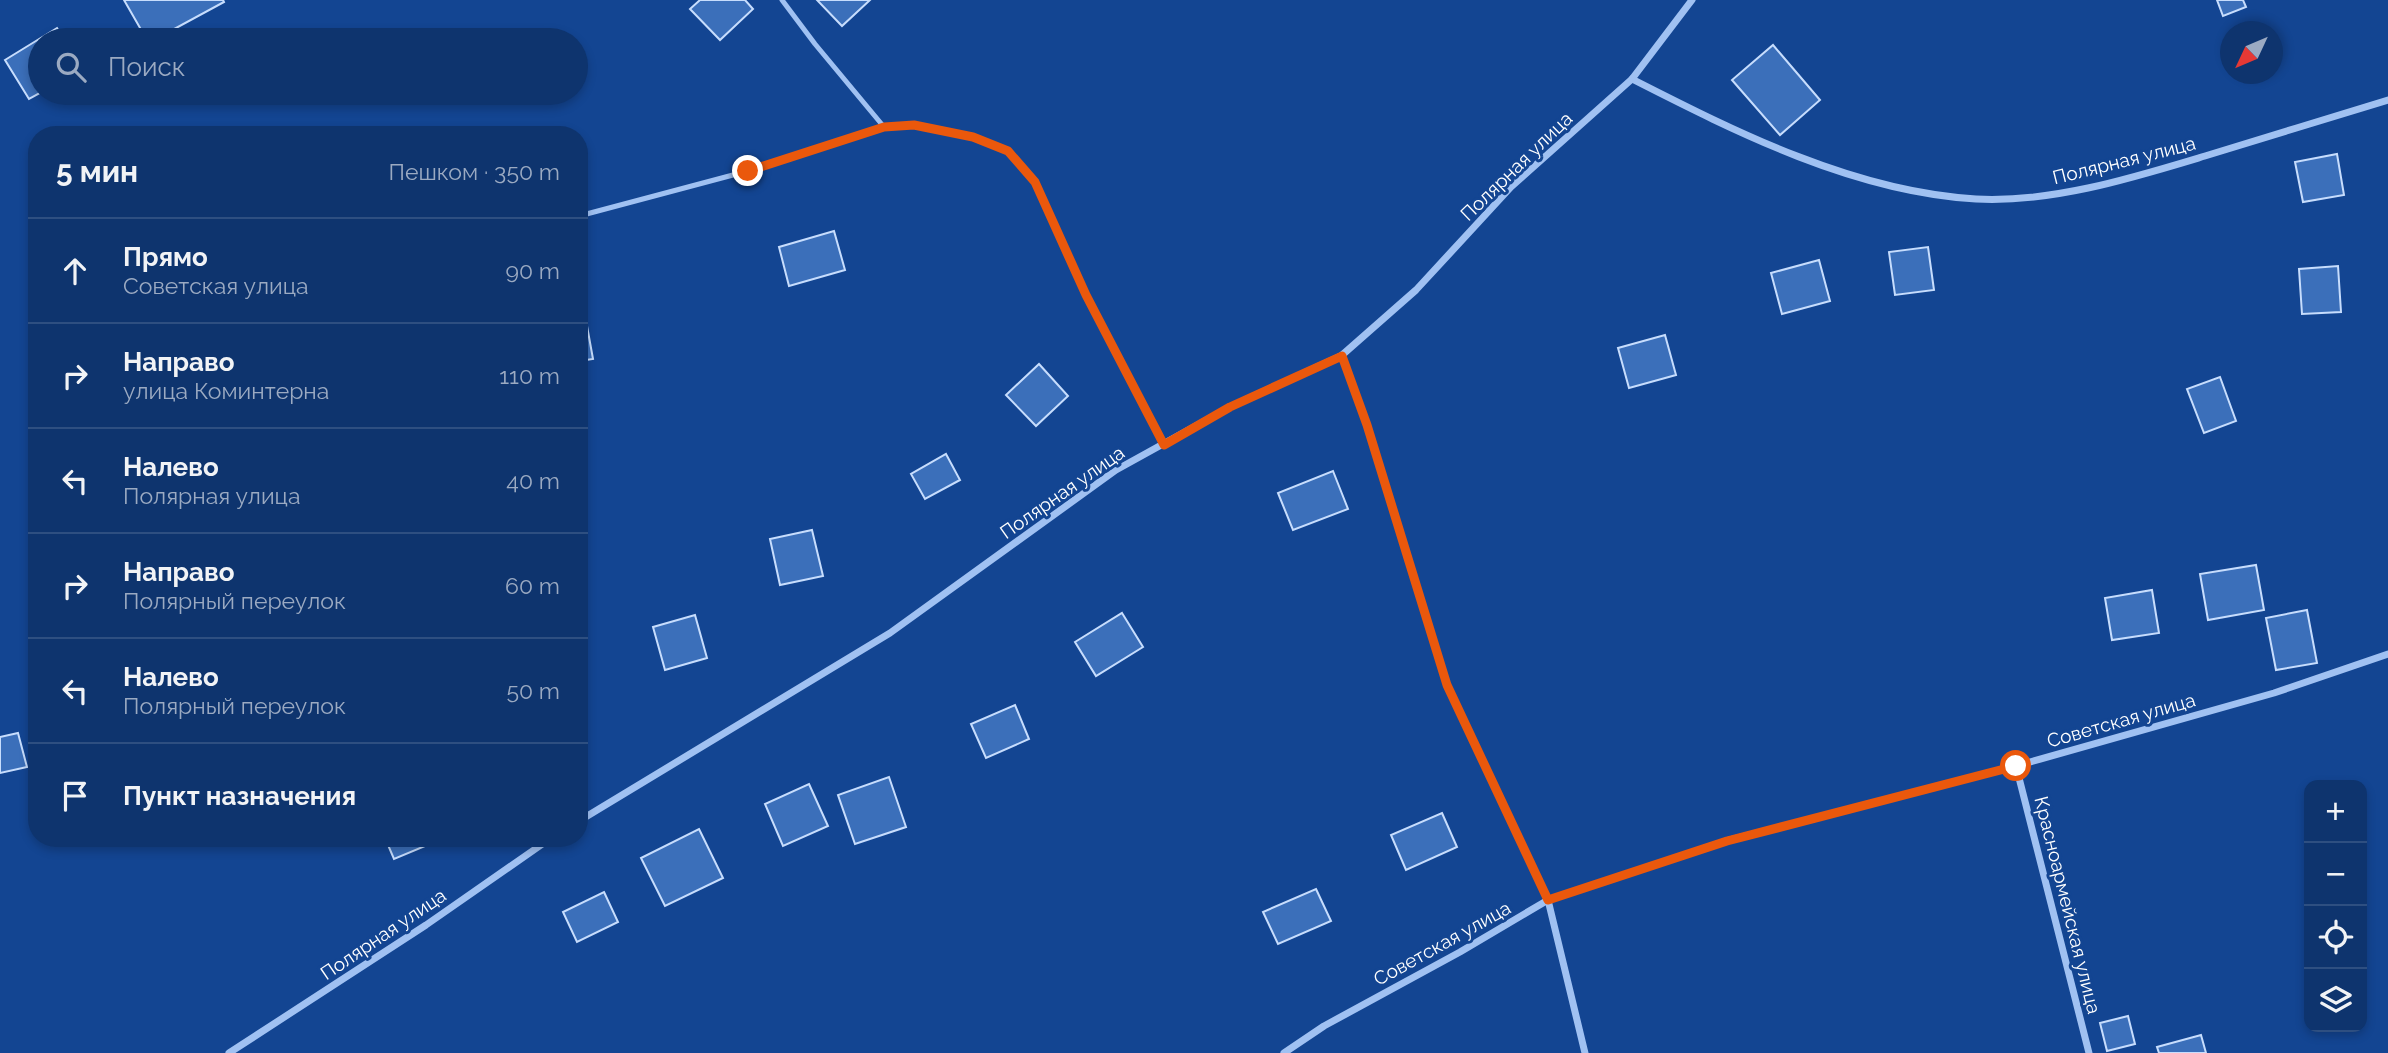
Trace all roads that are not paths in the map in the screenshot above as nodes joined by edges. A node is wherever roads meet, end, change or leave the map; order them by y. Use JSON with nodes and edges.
{"nodes":[{"id":1,"x":782,"y":0,"type":"edge"},
{"id":2,"x":1692,"y":0,"type":"edge"},
{"id":3,"x":1632,"y":79,"type":"junction"},
{"id":4,"x":2388,"y":100,"type":"edge"},
{"id":5,"x":884,"y":127,"type":"junction"},
{"id":6,"x":588,"y":214,"type":"edge"},
{"id":7,"x":1342,"y":356,"type":"junction"},
{"id":8,"x":1164,"y":445,"type":"junction"},
{"id":9,"x":2388,"y":654,"type":"edge"},
{"id":10,"x":2016,"y":766,"type":"junction"},
{"id":11,"x":588,"y":816,"type":"edge"},
{"id":12,"x":538,"y":847,"type":"edge"},
{"id":13,"x":1548,"y":900,"type":"junction"},
{"id":14,"x":229,"y":1053,"type":"edge"},
{"id":15,"x":1284,"y":1053,"type":"edge"},
{"id":16,"x":1586,"y":1053,"type":"edge"},
{"id":17,"x":2089,"y":1053,"type":"edge"}],
"edges":[{"from":1,"to":5,"type":"lane"},
{"from":2,"to":3,"type":"street","name":"Полярная улица"},
{"from":3,"to":4,"type":"street","name":"Полярная улица"},
{"from":3,"to":7,"type":"street","name":"Полярная улица"},
{"from":5,"to":6,"type":"lane"},
{"from":5,"to":8,"type":"lane"},
{"from":7,"to":8,"type":"street","name":"Полярная улица"},
{"from":7,"to":13,"type":"lane"},
{"from":8,"to":11,"type":"street","name":"Полярная улица"},
{"from":9,"to":10,"type":"street","name":"Советская улица"},
{"from":10,"to":13,"type":"street","name":"Советская улица"},
{"from":10,"to":17,"type":"street","name":"Красноармейская улица"},
{"from":12,"to":14,"type":"street","name":"Полярная улица"},
{"from":13,"to":15,"type":"street","name":"Советская улица"},
{"from":13,"to":16,"type":"street"}]}
